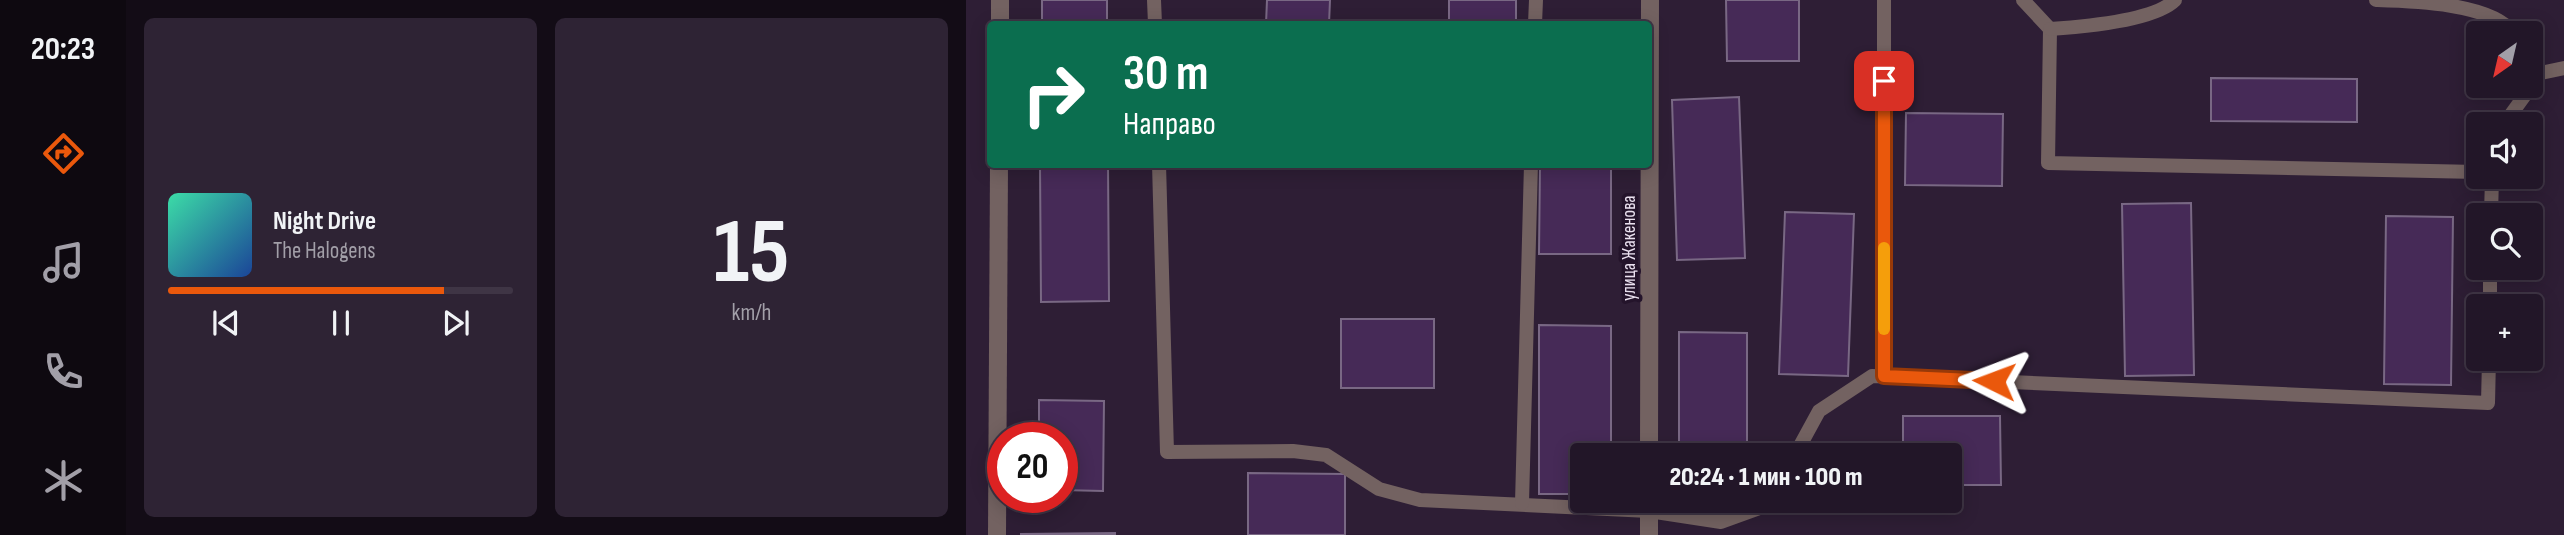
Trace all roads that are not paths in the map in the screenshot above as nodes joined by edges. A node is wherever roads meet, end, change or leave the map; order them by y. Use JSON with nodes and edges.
{"nodes":[{"id":1,"x":1000,"y":0,"type":"edge"},
{"id":2,"x":1154,"y":0,"type":"edge"},
{"id":3,"x":1536,"y":0,"type":"edge"},
{"id":4,"x":1650,"y":0,"type":"edge"},
{"id":5,"x":1884,"y":0,"type":"edge"},
{"id":6,"x":2023,"y":0,"type":"edge"},
{"id":7,"x":2175,"y":0,"type":"edge"},
{"id":8,"x":2376,"y":0,"type":"edge"},
{"id":9,"x":1000,"y":21,"type":"edge"},
{"id":10,"x":1155,"y":21,"type":"edge"},
{"id":11,"x":1535,"y":21,"type":"edge"},
{"id":12,"x":1650,"y":21,"type":"edge"},
{"id":13,"x":2502,"y":21,"type":"edge"},
{"id":14,"x":2050,"y":29,"type":"junction"},
{"id":15,"x":2564,"y":68,"type":"edge"},
{"id":16,"x":2543,"y":73,"type":"edge"},
{"id":17,"x":999,"y":168,"type":"edge"},
{"id":18,"x":1159,"y":168,"type":"edge"},
{"id":19,"x":1531,"y":168,"type":"edge"},
{"id":20,"x":1650,"y":168,"type":"edge"},
{"id":21,"x":2466,"y":172,"type":"edge"},
{"id":22,"x":2489,"y":371,"type":"edge"},
{"id":23,"x":1884,"y":376,"type":"junction"},
{"id":24,"x":1649,"y":443,"type":"edge"},
{"id":25,"x":1802,"y":443,"type":"edge"},
{"id":26,"x":1522,"y":503,"type":"junction"},
{"id":27,"x":1570,"y":504,"type":"edge"},
{"id":28,"x":1649,"y":513,"type":"edge"},
{"id":29,"x":1680,"y":513,"type":"edge"},
{"id":30,"x":1746,"y":513,"type":"edge"},
{"id":31,"x":996,"y":535,"type":"edge"},
{"id":32,"x":1649,"y":535,"type":"edge"}],
"edges":[{"from":1,"to":9,"type":"street"},
{"from":2,"to":10,"type":"lane"},
{"from":3,"to":11,"type":"lane"},
{"from":4,"to":12,"type":"street","name":"улица Жакенова"},
{"from":5,"to":23,"type":"lane"},
{"from":6,"to":14,"type":"lane"},
{"from":7,"to":14,"type":"lane"},
{"from":8,"to":13,"type":"lane"},
{"from":14,"to":21,"type":"lane"},
{"from":15,"to":16,"type":"lane"},
{"from":17,"to":31,"type":"street"},
{"from":18,"to":26,"type":"lane"},
{"from":19,"to":26,"type":"lane"},
{"from":20,"to":24,"type":"street","name":"улица Жакенова"},
{"from":22,"to":23,"type":"lane"},
{"from":23,"to":25,"type":"lane"},
{"from":26,"to":27,"type":"lane"},
{"from":28,"to":32,"type":"street"},
{"from":29,"to":30,"type":"lane"}]}
